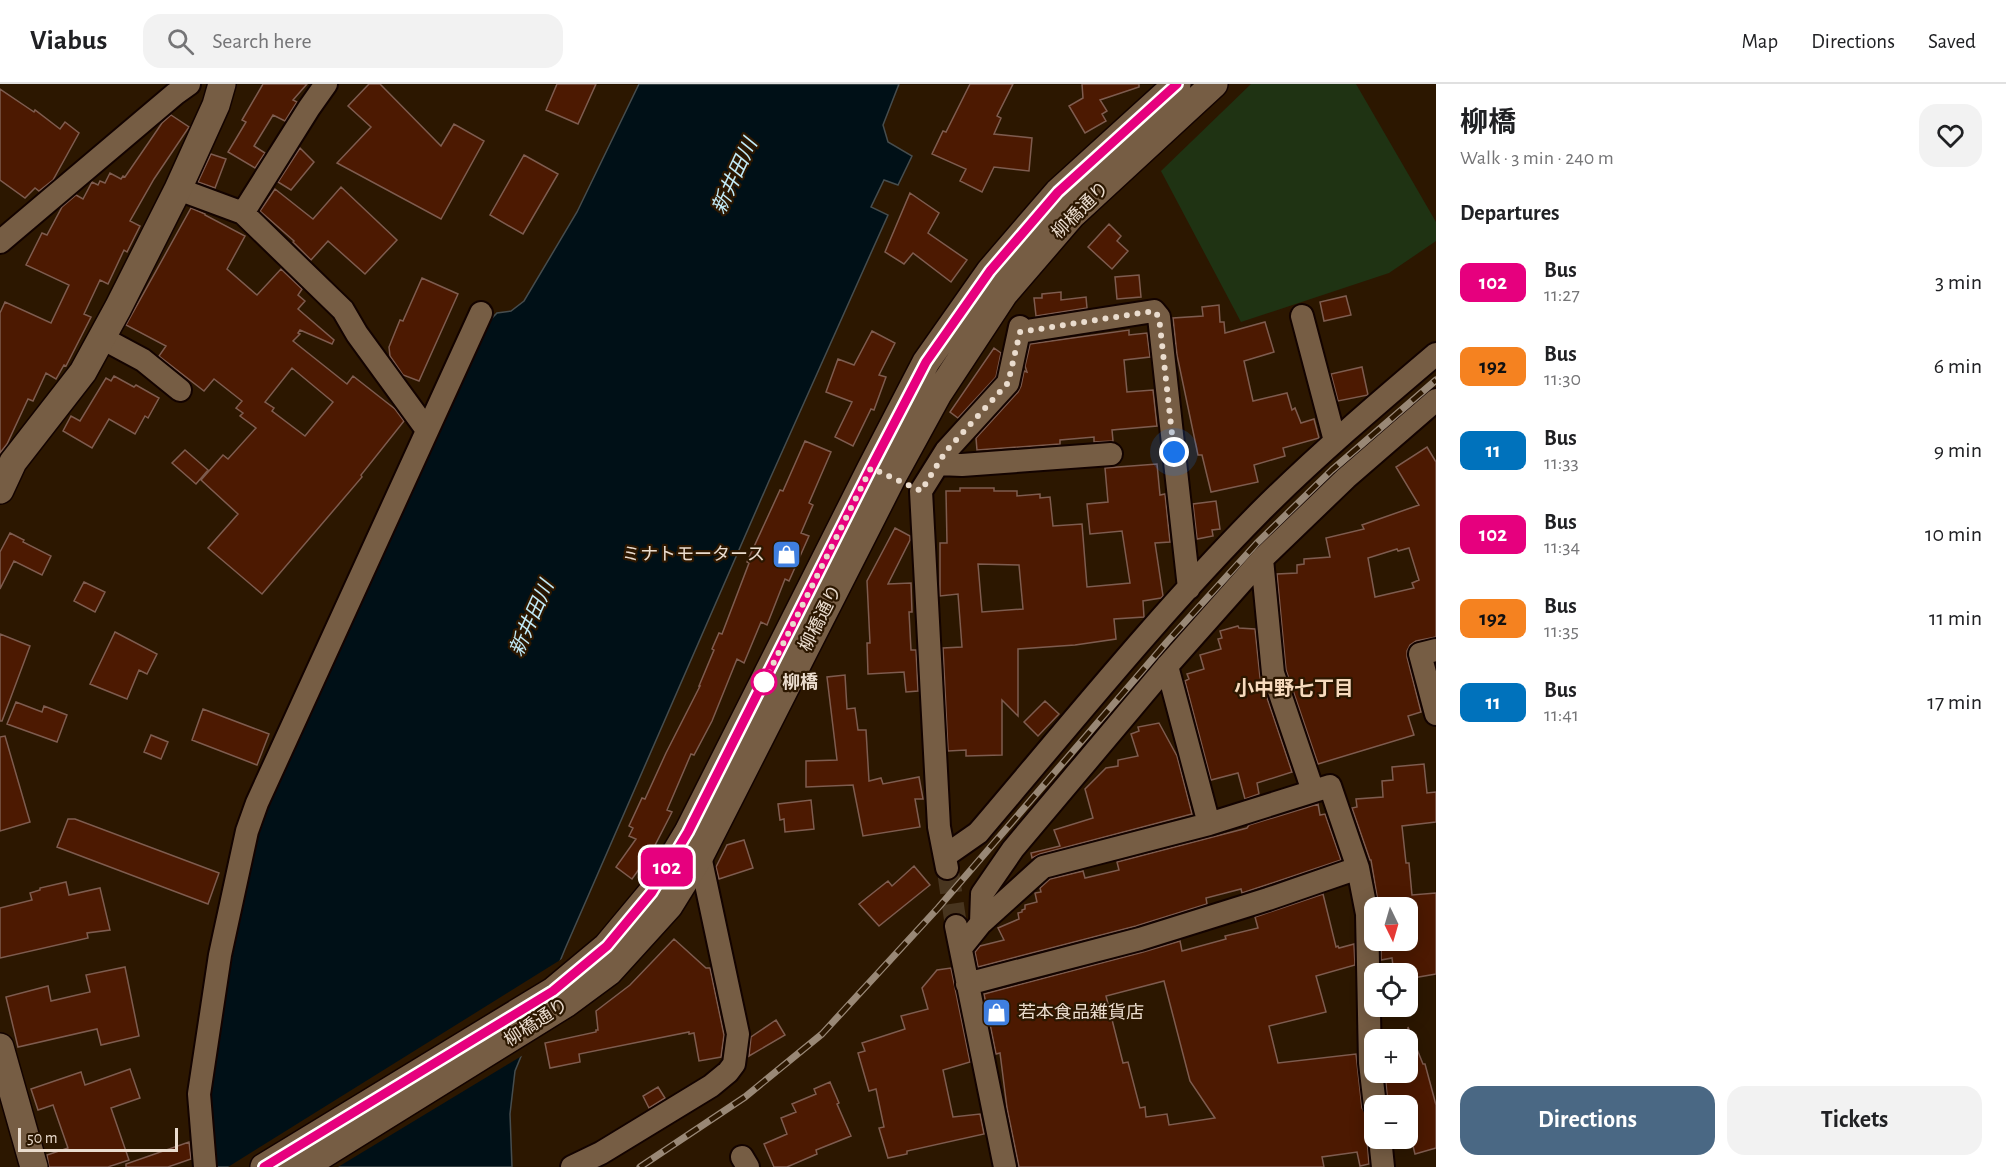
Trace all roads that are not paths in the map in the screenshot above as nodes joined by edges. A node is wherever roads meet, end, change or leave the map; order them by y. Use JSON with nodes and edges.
{"nodes":[{"id":1,"x":189,"y":84,"type":"edge"},
{"id":2,"x":222,"y":84,"type":"edge"},
{"id":3,"x":326,"y":84,"type":"edge"},
{"id":4,"x":1177,"y":84,"type":"edge"},
{"id":5,"x":1214,"y":84,"type":"edge"},
{"id":6,"x":178,"y":189,"type":"junction"},
{"id":7,"x":243,"y":213,"type":"junction"},
{"id":8,"x":0,"y":242,"type":"edge"},
{"id":9,"x":481,"y":313,"type":"dead end"},
{"id":10,"x":1302,"y":316,"type":"dead end"},
{"id":11,"x":102,"y":338,"type":"junction"},
{"id":12,"x":1436,"y":354,"type":"edge"},
{"id":13,"x":180,"y":390,"type":"dead end"},
{"id":14,"x":1436,"y":400,"type":"edge"},
{"id":15,"x":427,"y":430,"type":"junction"},
{"id":16,"x":1335,"y":441,"type":"junction"},
{"id":17,"x":1111,"y":454,"type":"dead end"},
{"id":18,"x":938,"y":464,"type":"junction"},
{"id":19,"x":881,"y":473,"type":"junction"},
{"id":20,"x":0,"y":490,"type":"edge"},
{"id":21,"x":921,"y":491,"type":"junction"},
{"id":22,"x":1262,"y":559,"type":"junction"},
{"id":23,"x":1189,"y":588,"type":"junction"},
{"id":24,"x":1436,"y":650,"type":"edge"},
{"id":25,"x":1167,"y":666,"type":"junction"},
{"id":26,"x":1436,"y":714,"type":"edge"},
{"id":27,"x":1313,"y":791,"type":"junction"},
{"id":28,"x":1209,"y":824,"type":"junction"},
{"id":29,"x":700,"y":856,"type":"junction"},
{"id":30,"x":1358,"y":868,"type":"junction"},
{"id":31,"x":661,"y":899,"type":"junction"},
{"id":32,"x":981,"y":923,"type":"junction"},
{"id":33,"x":956,"y":926,"type":"tunnel mouth"},
{"id":34,"x":960,"y":948,"type":"junction"},
{"id":35,"x":967,"y":984,"type":"junction"},
{"id":36,"x":0,"y":1047,"type":"edge"},
{"id":37,"x":1374,"y":1095,"type":"edge"},
{"id":38,"x":1381,"y":1149,"type":"edge"},
{"id":39,"x":34,"y":1167,"type":"edge"},
{"id":40,"x":205,"y":1167,"type":"edge"},
{"id":41,"x":264,"y":1167,"type":"edge"},
{"id":42,"x":303,"y":1167,"type":"edge"},
{"id":43,"x":572,"y":1167,"type":"edge"},
{"id":44,"x":1005,"y":1167,"type":"edge"},
{"id":45,"x":1383,"y":1167,"type":"edge"}],
"edges":[{"from":1,"to":8,"type":"street"},
{"from":2,"to":6,"type":"street"},
{"from":3,"to":7,"type":"street"},
{"from":4,"to":19,"type":"street","name":"柳橋通り"},
{"from":5,"to":19,"type":"street","name":"柳橋通り"},
{"from":6,"to":7,"type":"street"},
{"from":6,"to":11,"type":"street"},
{"from":7,"to":15,"type":"street"},
{"from":9,"to":15,"type":"street"},
{"from":10,"to":16,"type":"street"},
{"from":11,"to":13,"type":"street"},
{"from":11,"to":20,"type":"street"},
{"from":12,"to":16,"type":"street"},
{"from":14,"to":22,"type":"street"},
{"from":15,"to":40,"type":"street"},
{"from":16,"to":23,"type":"street"},
{"from":17,"to":18,"type":"street"},
{"from":18,"to":21,"type":"street"},
{"from":18,"to":23,"type":"street"},
{"from":19,"to":21,"type":"street"},
{"from":19,"to":29,"type":"street","name":"柳橋通り"},
{"from":19,"to":31,"type":"street","name":"柳橋通り"},
{"from":21,"to":23,"type":"street"},
{"from":22,"to":25,"type":"street"},
{"from":22,"to":27,"type":"street"},
{"from":24,"to":26,"type":"street"},
{"from":25,"to":28,"type":"street"},
{"from":25,"to":32,"type":"street"},
{"from":27,"to":28,"type":"street"},
{"from":27,"to":30,"type":"street"},
{"from":28,"to":32,"type":"street"},
{"from":29,"to":31,"type":"street","name":"柳橋通り"},
{"from":29,"to":43,"type":"street"},
{"from":30,"to":35,"type":"street"},
{"from":30,"to":37,"type":"street"},
{"from":31,"to":41,"type":"street","name":"柳橋通り"},
{"from":31,"to":42,"type":"street","name":"柳橋通り"},
{"from":32,"to":34,"type":"street"},
{"from":33,"to":34,"type":"street"},
{"from":34,"to":35,"type":"street"},
{"from":35,"to":44,"type":"street"},
{"from":36,"to":39,"type":"street"},
{"from":38,"to":45,"type":"street"}]}
